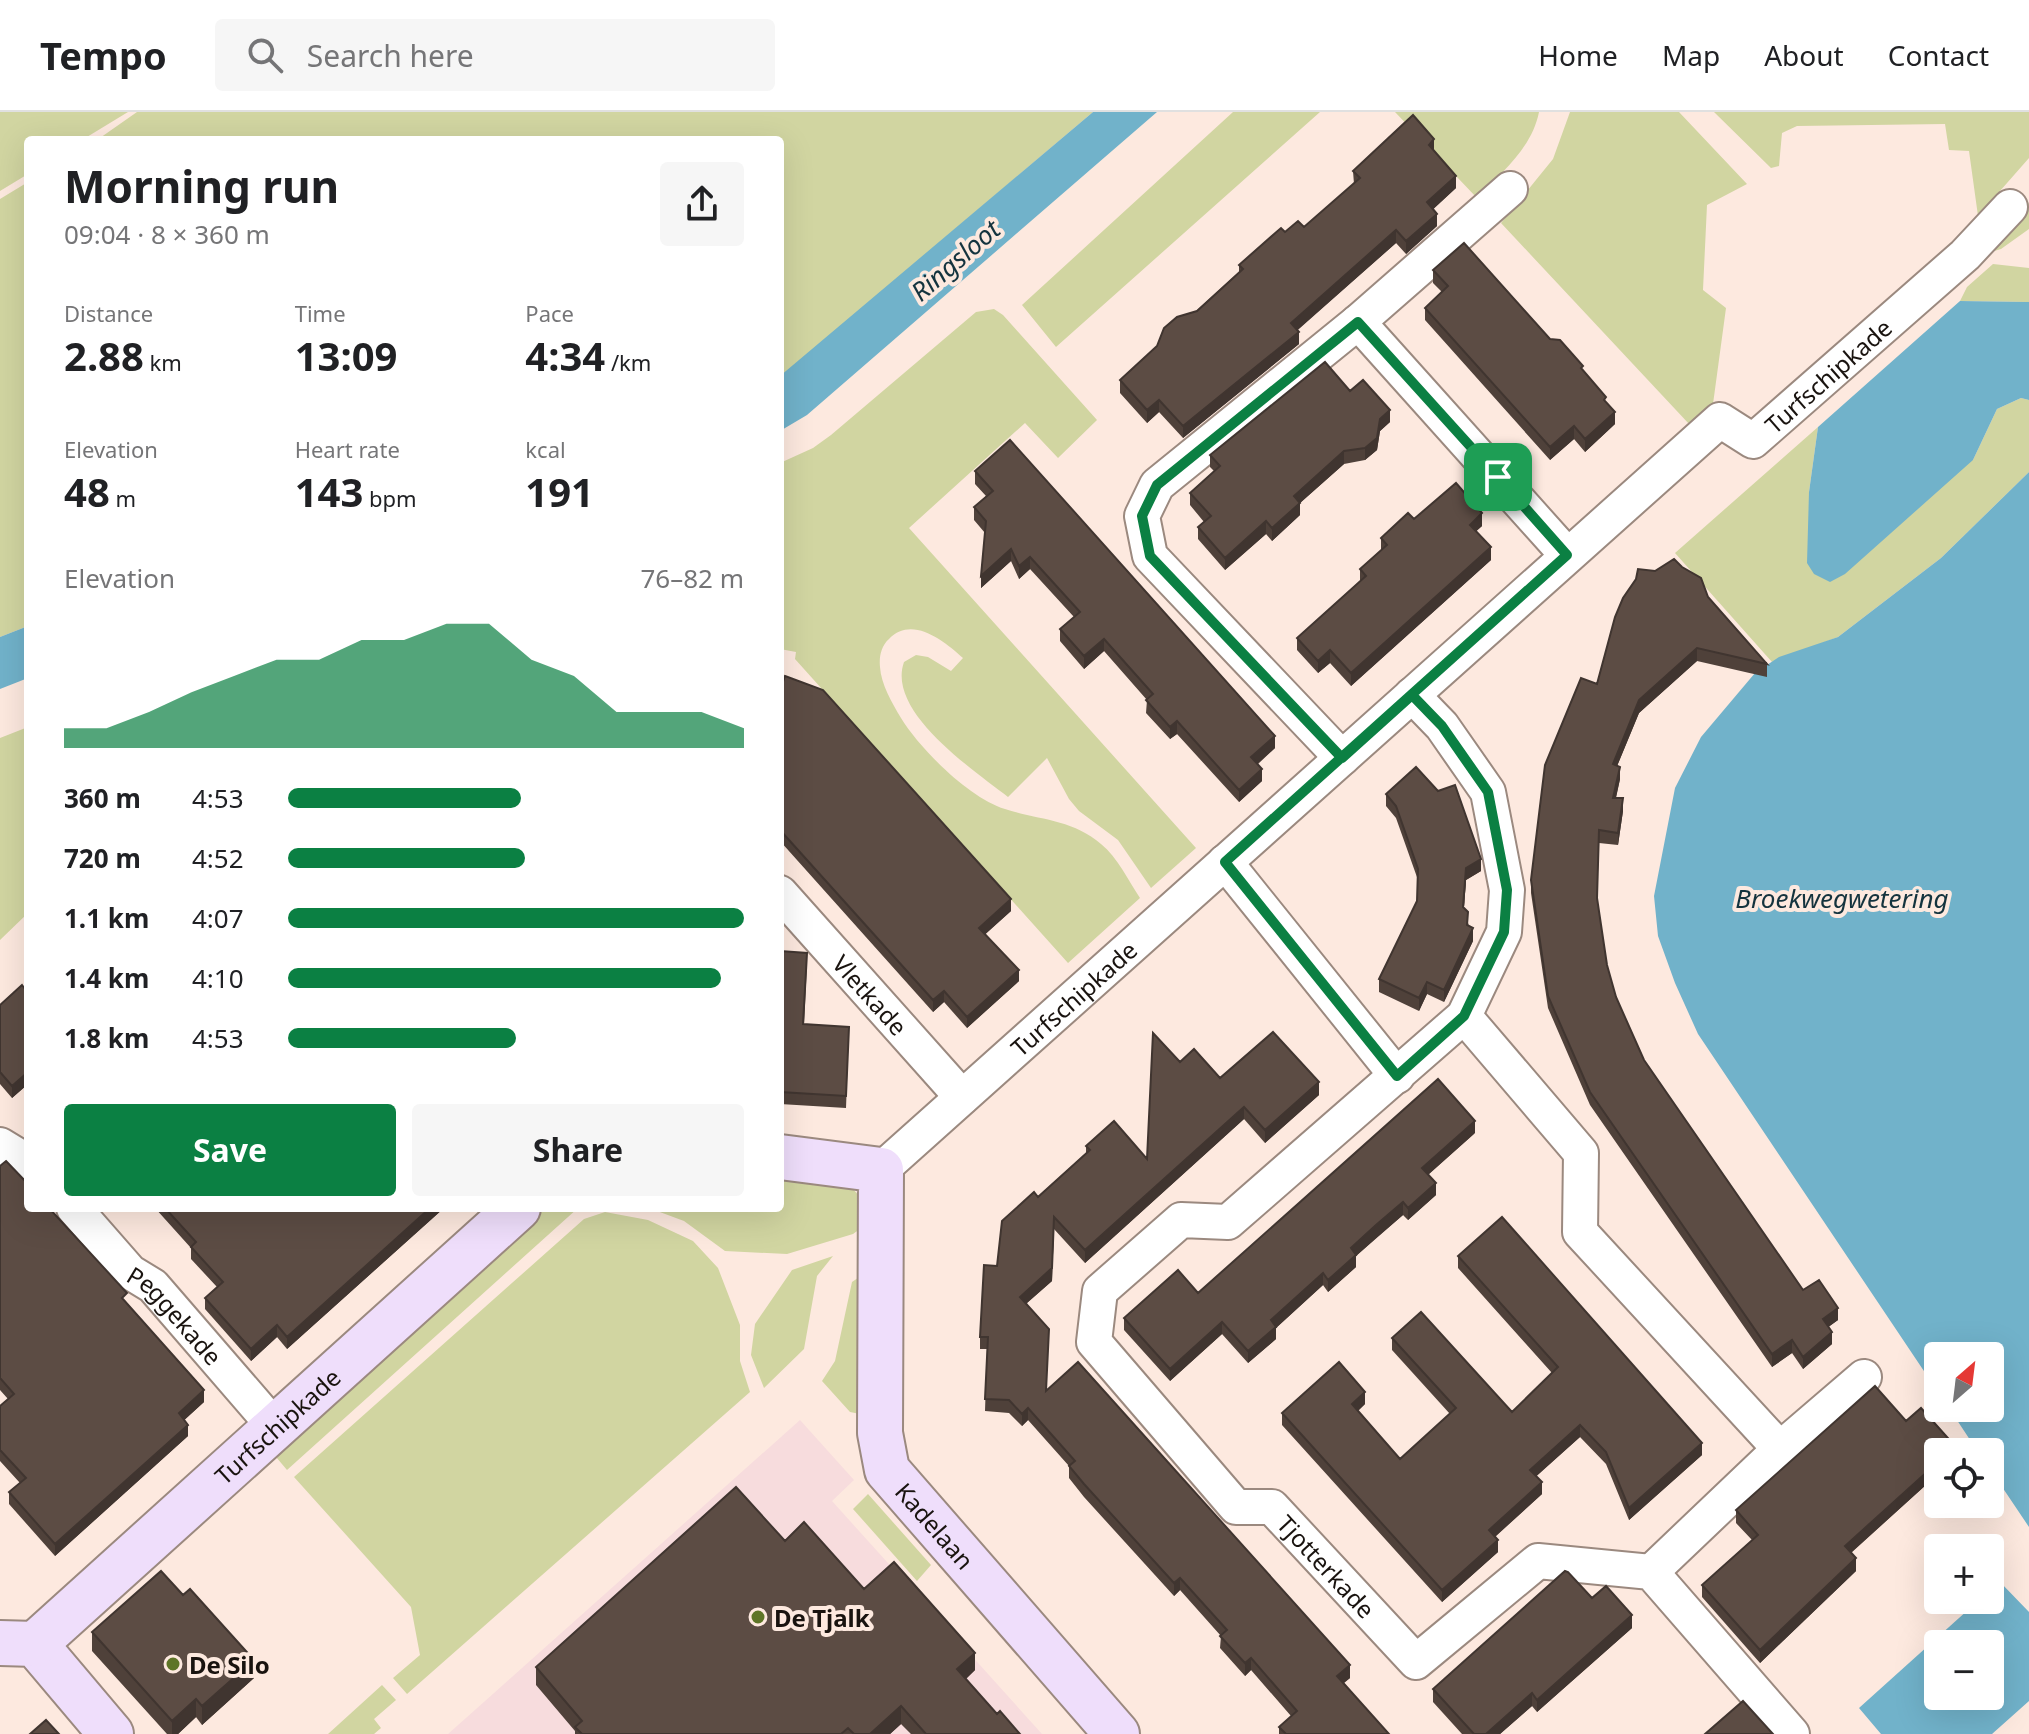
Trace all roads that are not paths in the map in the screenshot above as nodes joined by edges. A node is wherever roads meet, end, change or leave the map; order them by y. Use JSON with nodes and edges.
{"nodes":[{"id":1,"x":1510,"y":189,"type":"dead end"},
{"id":2,"x":2010,"y":207,"type":"dead end"},
{"id":3,"x":1358,"y":322,"type":"junction"},
{"id":4,"x":1567,"y":555,"type":"junction"},
{"id":5,"x":1412,"y":695,"type":"junction"},
{"id":6,"x":1342,"y":758,"type":"junction"},
{"id":7,"x":1225,"y":862,"type":"junction"},
{"id":8,"x":784,"y":897,"type":"edge"},
{"id":9,"x":1464,"y":1016,"type":"junction"},
{"id":10,"x":1397,"y":1076,"type":"junction"},
{"id":11,"x":962,"y":1097,"type":"junction"},
{"id":12,"x":0,"y":1145,"type":"edge"},
{"id":13,"x":784,"y":1158,"type":"edge"},
{"id":14,"x":24,"y":1160,"type":"edge"},
{"id":15,"x":881,"y":1170,"type":"junction"},
{"id":16,"x":78,"y":1212,"type":"edge"},
{"id":17,"x":514,"y":1212,"type":"edge"},
{"id":18,"x":1864,"y":1377,"type":"dead end"},
{"id":19,"x":274,"y":1426,"type":"junction"},
{"id":20,"x":1780,"y":1449,"type":"junction"},
{"id":21,"x":1651,"y":1572,"type":"junction"},
{"id":22,"x":18,"y":1643,"type":"edge"},
{"id":23,"x":111,"y":1734,"type":"edge"},
{"id":24,"x":1117,"y":1734,"type":"edge"},
{"id":25,"x":1792,"y":1734,"type":"edge"}],
"edges":[{"from":1,"to":3,"type":"street"},
{"from":2,"to":4,"type":"street","name":"Turfschipkade"},
{"from":3,"to":4,"type":"street"},
{"from":3,"to":6,"type":"street"},
{"from":4,"to":5,"type":"street","name":"Turfschipkade"},
{"from":5,"to":6,"type":"street","name":"Turfschipkade"},
{"from":5,"to":9,"type":"street","name":"Tjotterkade"},
{"from":6,"to":7,"type":"street","name":"Turfschipkade"},
{"from":7,"to":10,"type":"street"},
{"from":7,"to":11,"type":"street","name":"Turfschipkade"},
{"from":8,"to":11,"type":"street","name":"Vletkade"},
{"from":9,"to":10,"type":"street","name":"Tjotterkade"},
{"from":9,"to":20,"type":"street"},
{"from":10,"to":21,"type":"street","name":"Tjotterkade"},
{"from":11,"to":15,"type":"street","name":"Turfschipkade"},
{"from":12,"to":14,"type":"street"},
{"from":13,"to":15,"type":"street"},
{"from":15,"to":24,"type":"street","name":"Kadelaan"},
{"from":16,"to":19,"type":"street","name":"Peggekade"},
{"from":17,"to":19,"type":"street","name":"Turfschipkade"},
{"from":18,"to":20,"type":"street"},
{"from":19,"to":22,"type":"street","name":"Turfschipkade"},
{"from":20,"to":21,"type":"street"},
{"from":21,"to":25,"type":"street"},
{"from":22,"to":23,"type":"street"}]}
